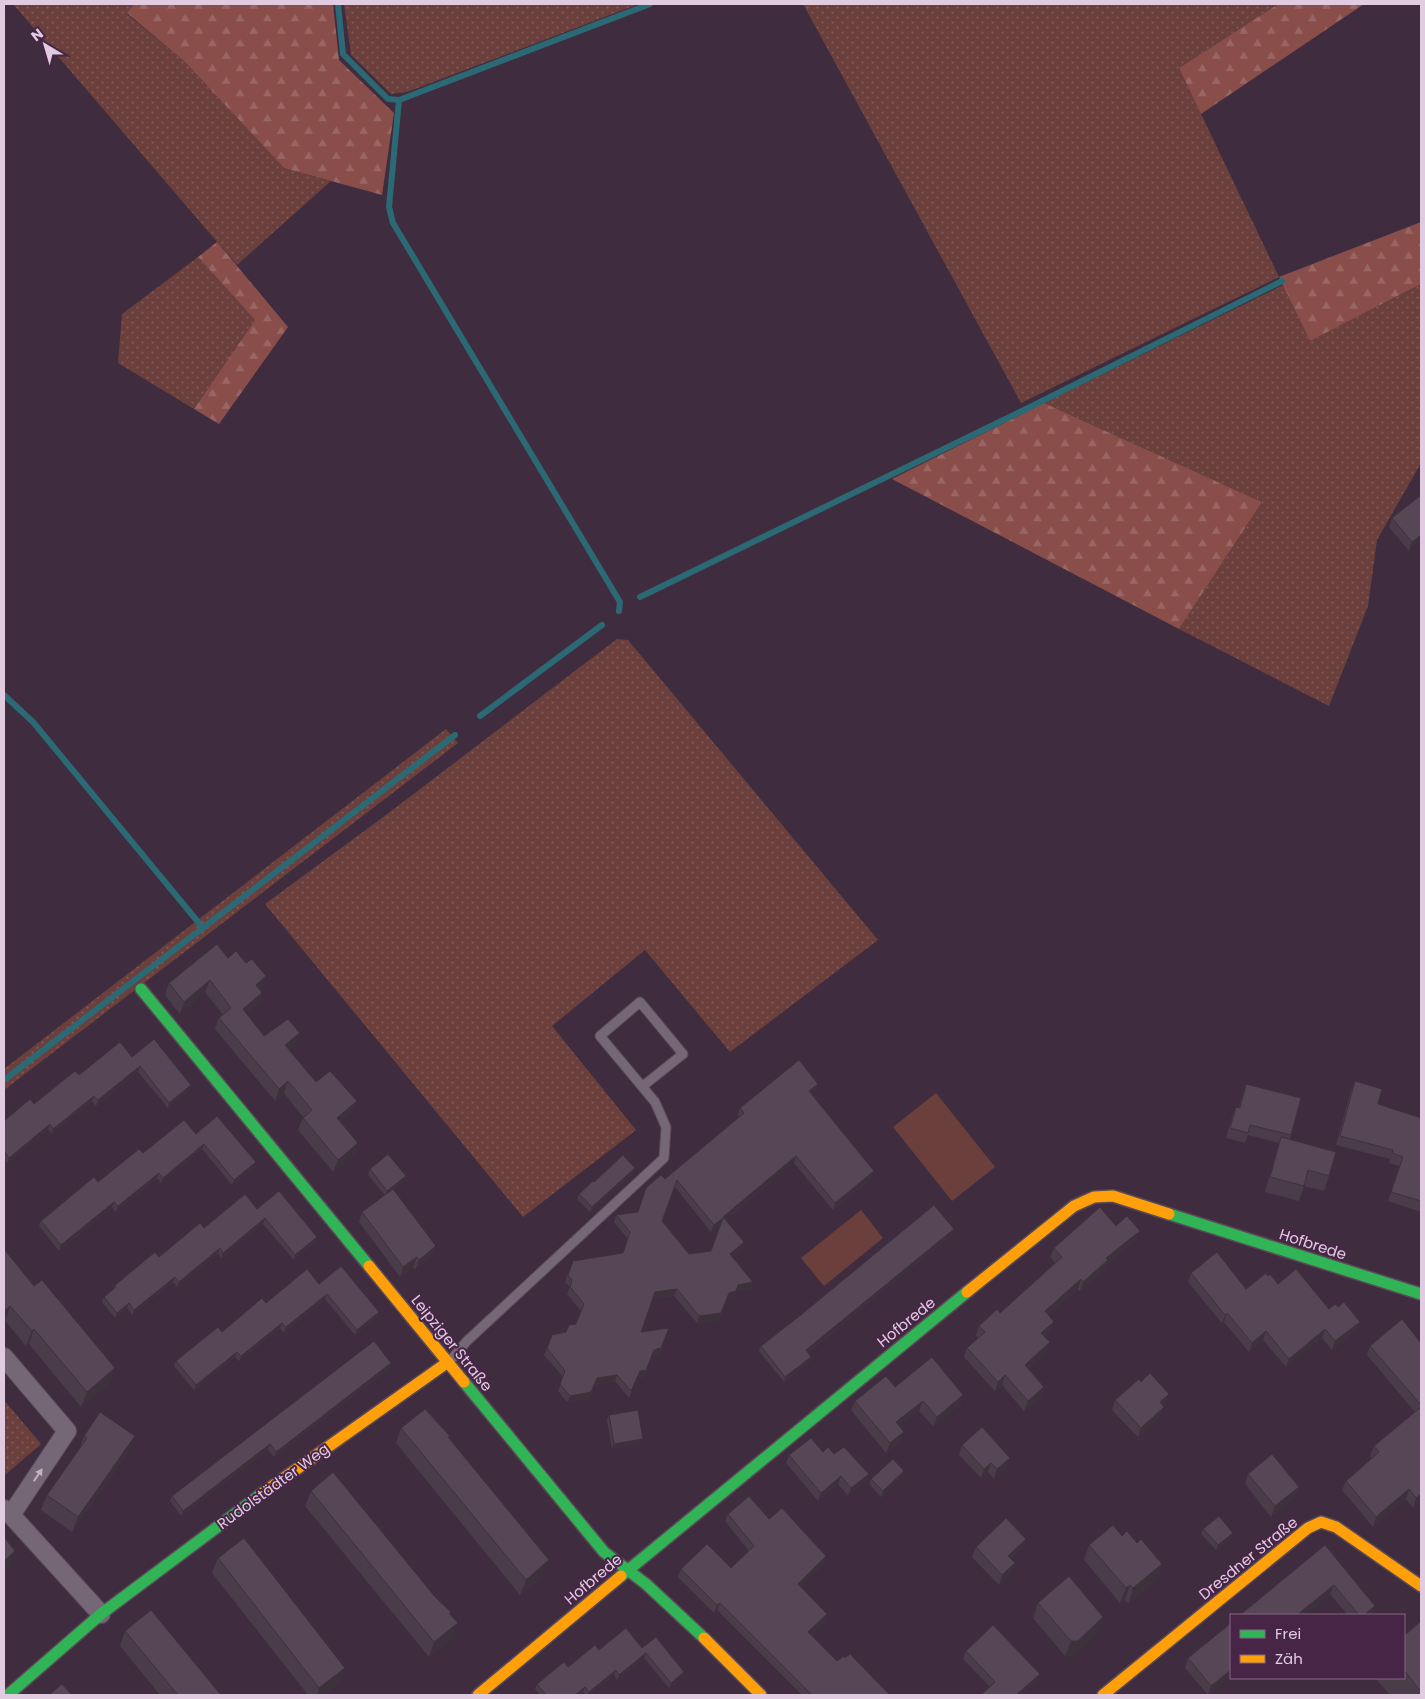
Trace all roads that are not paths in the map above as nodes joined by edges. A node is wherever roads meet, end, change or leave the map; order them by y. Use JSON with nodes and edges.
{"nodes":[{"id":1,"x":142,"y":990,"type":"dead end"},
{"id":2,"x":643,"y":1086,"type":"junction"},
{"id":3,"x":1421,"y":1294,"type":"edge"},
{"id":4,"x":4,"y":1357,"type":"edge"},
{"id":5,"x":448,"y":1362,"type":"junction"},
{"id":6,"x":8,"y":1512,"type":"edge"},
{"id":7,"x":629,"y":1568,"type":"junction"},
{"id":8,"x":1421,"y":1586,"type":"edge"},
{"id":9,"x":101,"y":1614,"type":"junction"},
{"id":10,"x":8,"y":1695,"type":"edge"},
{"id":11,"x":478,"y":1695,"type":"edge"},
{"id":12,"x":761,"y":1695,"type":"edge"},
{"id":13,"x":1103,"y":1695,"type":"edge"}],
"edges":[{"from":1,"to":5,"type":"street","name":"Leipziger Straße"},
{"from":2,"to":2,"type":"lane"},
{"from":2,"to":5,"type":"lane"},
{"from":3,"to":7,"type":"street","name":"Hofbrede"},
{"from":6,"to":4,"type":"street","one_way":true},
{"from":5,"to":7,"type":"street","name":"Leipziger Straße"},
{"from":5,"to":9,"type":"street","name":"Rudolstädter Weg"},
{"from":6,"to":9,"type":"street"},
{"from":7,"to":11,"type":"street","name":"Hofbrede"},
{"from":7,"to":12,"type":"street","name":"Leipziger Straße"},
{"from":8,"to":13,"type":"street","name":"Dresdner Straße"},
{"from":9,"to":10,"type":"street","name":"Rudolstädter Weg"}]}
